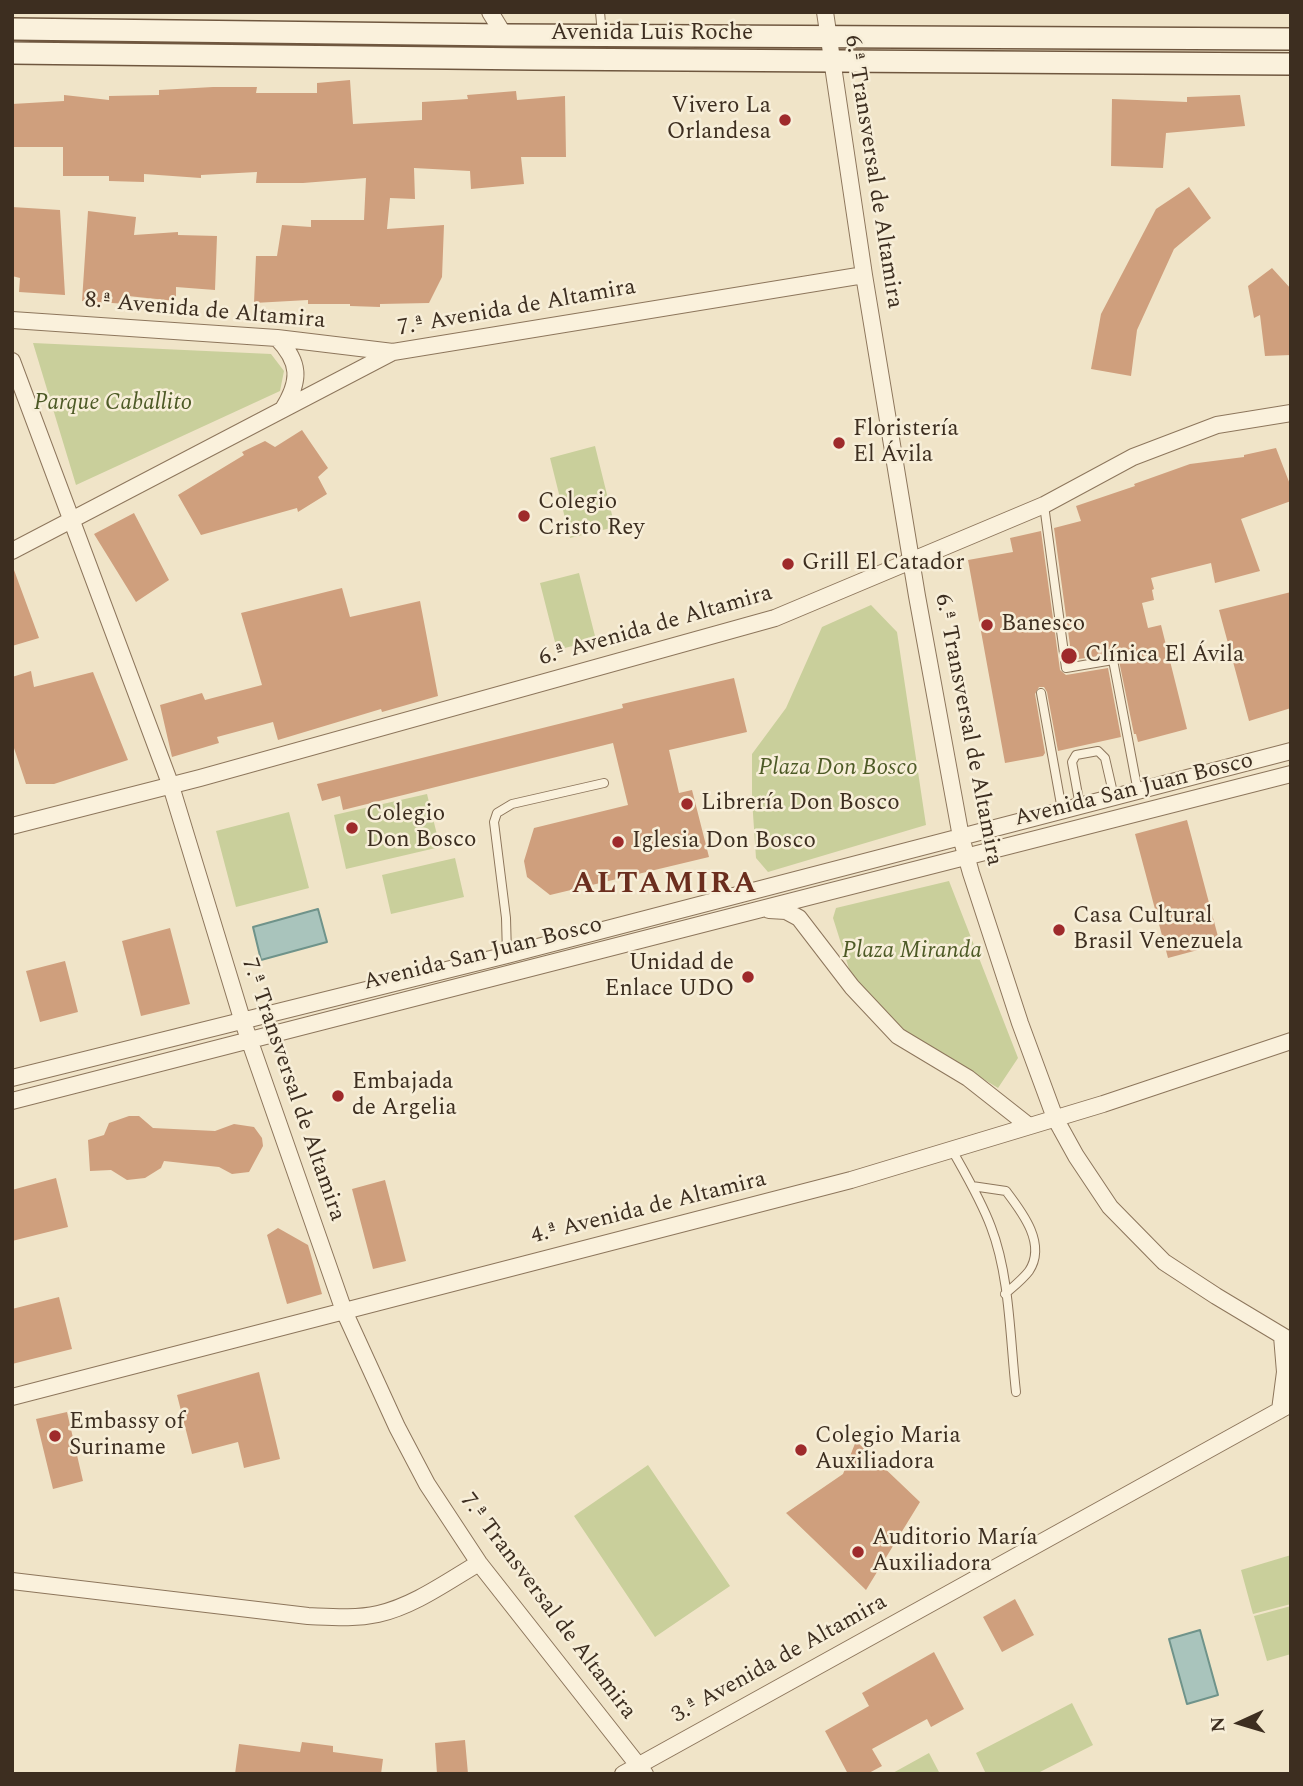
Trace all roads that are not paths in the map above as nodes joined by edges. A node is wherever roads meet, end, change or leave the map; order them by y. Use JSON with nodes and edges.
{"nodes":[{"id":1,"x":490,"y":12,"type":"edge"},
{"id":2,"x":600,"y":12,"type":"edge"},
{"id":3,"x":825,"y":12,"type":"edge"},
{"id":4,"x":12,"y":29,"type":"edge"},
{"id":5,"x":505,"y":35,"type":"junction"},
{"id":6,"x":602,"y":35,"type":"junction"},
{"id":7,"x":829,"y":36,"type":"junction"},
{"id":8,"x":1291,"y":39,"type":"edge"},
{"id":9,"x":12,"y":53,"type":"edge"},
{"id":10,"x":832,"y":61,"type":"junction"},
{"id":11,"x":1291,"y":64,"type":"edge"},
{"id":12,"x":864,"y":275,"type":"junction"},
{"id":13,"x":12,"y":320,"type":"edge"},
{"id":14,"x":278,"y":338,"type":"junction"},
{"id":15,"x":393,"y":352,"type":"junction"},
{"id":16,"x":12,"y":361,"type":"edge"},
{"id":17,"x":283,"y":409,"type":"junction"},
{"id":18,"x":1291,"y":414,"type":"edge"},
{"id":19,"x":1044,"y":505,"type":"junction"},
{"id":20,"x":72,"y":519,"type":"junction"},
{"id":21,"x":12,"y":551,"type":"edge"},
{"id":22,"x":912,"y":562,"type":"junction"},
{"id":23,"x":1041,"y":693,"type":"dead end"},
{"id":24,"x":1291,"y":751,"type":"edge"},
{"id":25,"x":1291,"y":774,"type":"edge"},
{"id":26,"x":604,"y":783,"type":"dead end"},
{"id":27,"x":171,"y":786,"type":"junction"},
{"id":28,"x":1138,"y":792,"type":"junction"},
{"id":29,"x":1114,"y":797,"type":"junction"},
{"id":30,"x":1080,"y":806,"type":"junction"},
{"id":31,"x":1062,"y":810,"type":"junction"},
{"id":32,"x":12,"y":826,"type":"edge"},
{"id":33,"x":961,"y":836,"type":"junction"},
{"id":34,"x":966,"y":858,"type":"junction"},
{"id":35,"x":760,"y":909,"type":"junction"},
{"id":36,"x":507,"y":955,"type":"junction"},
{"id":37,"x":510,"y":972,"type":"junction"},
{"id":38,"x":242,"y":1019,"type":"junction"},
{"id":39,"x":248,"y":1038,"type":"junction"},
{"id":40,"x":1291,"y":1041,"type":"edge"},
{"id":41,"x":12,"y":1077,"type":"edge"},
{"id":42,"x":12,"y":1101,"type":"edge"},
{"id":43,"x":1055,"y":1118,"type":"junction"},
{"id":44,"x":1029,"y":1126,"type":"junction"},
{"id":45,"x":952,"y":1150,"type":"junction"},
{"id":46,"x":972,"y":1186,"type":"junction"},
{"id":47,"x":1005,"y":1294,"type":"junction"},
{"id":48,"x":344,"y":1311,"type":"junction"},
{"id":49,"x":1287,"y":1338,"type":"edge"},
{"id":50,"x":1016,"y":1392,"type":"dead end"},
{"id":51,"x":12,"y":1397,"type":"edge"},
{"id":52,"x":1285,"y":1407,"type":"edge"},
{"id":53,"x":479,"y":1563,"type":"junction"},
{"id":54,"x":12,"y":1581,"type":"edge"},
{"id":55,"x":642,"y":1769,"type":"edge"},
{"id":56,"x":623,"y":1774,"type":"edge"}],
"edges":[{"from":1,"to":5,"type":"street"},
{"from":2,"to":6,"type":"lane"},
{"from":3,"to":7,"type":"street","name":"6.ª Transversal de Altamira"},
{"from":4,"to":5,"type":"main road","name":"Avenida Luis Roche"},
{"from":5,"to":6,"type":"main road","name":"Avenida Luis Roche"},
{"from":6,"to":7,"type":"main road","name":"Avenida Luis Roche"},
{"from":7,"to":8,"type":"main road","name":"Avenida Luis Roche"},
{"from":7,"to":10,"type":"street","name":"6.ª Transversal de Altamira"},
{"from":9,"to":10,"type":"main road","name":"Avenida Luis Roche"},
{"from":10,"to":11,"type":"main road","name":"Avenida Luis Roche"},
{"from":10,"to":12,"type":"street","name":"6.ª Transversal de Altamira"},
{"from":12,"to":15,"type":"street","name":"7.ª Avenida de Altamira"},
{"from":12,"to":22,"type":"street","name":"6.ª Transversal de Altamira"},
{"from":13,"to":14,"type":"street","name":"8.ª Avenida de Altamira"},
{"from":14,"to":15,"type":"street","name":"8.ª Avenida de Altamira"},
{"from":14,"to":17,"type":"street"},
{"from":15,"to":17,"type":"street","name":"7.ª Avenida de Altamira"},
{"from":16,"to":20,"type":"street","name":"7.ª Transversal de Altamira"},
{"from":17,"to":20,"type":"street","name":"7.ª Avenida de Altamira"},
{"from":18,"to":19,"type":"street","name":"6.ª Avenida de Altamira"},
{"from":19,"to":22,"type":"street","name":"6.ª Avenida de Altamira"},
{"from":19,"to":28,"type":"lane"},
{"from":20,"to":21,"type":"street","name":"7.ª Avenida de Altamira"},
{"from":20,"to":27,"type":"street","name":"7.ª Transversal de Altamira"},
{"from":22,"to":27,"type":"street","name":"6.ª Avenida de Altamira"},
{"from":22,"to":33,"type":"street","name":"6.ª Transversal de Altamira"},
{"from":23,"to":31,"type":"lane"},
{"from":24,"to":28,"type":"street","name":"Avenida San Juan Bosco"},
{"from":25,"to":34,"type":"street","name":"Avenida San Juan Bosco"},
{"from":26,"to":36,"type":"lane"},
{"from":27,"to":32,"type":"street","name":"6.ª Avenida de Altamira"},
{"from":27,"to":38,"type":"street","name":"7.ª Transversal de Altamira"},
{"from":28,"to":29,"type":"street","name":"Avenida San Juan Bosco"},
{"from":29,"to":30,"type":"street","name":"Avenida San Juan Bosco"},
{"from":29,"to":30,"type":"lane"},
{"from":30,"to":31,"type":"street","name":"Avenida San Juan Bosco"},
{"from":31,"to":33,"type":"street","name":"Avenida San Juan Bosco"},
{"from":33,"to":34,"type":"street","name":"6.ª Transversal de Altamira"},
{"from":33,"to":36,"type":"street","name":"Avenida San Juan Bosco"},
{"from":34,"to":35,"type":"street","name":"Avenida San Juan Bosco"},
{"from":34,"to":43,"type":"street","name":"6.ª Transversal de Altamira"},
{"from":35,"to":37,"type":"street","name":"Avenida San Juan Bosco"},
{"from":35,"to":44,"type":"street"},
{"from":36,"to":37,"type":"lane"},
{"from":36,"to":38,"type":"street","name":"Avenida San Juan Bosco"},
{"from":37,"to":39,"type":"street","name":"Avenida San Juan Bosco"},
{"from":38,"to":39,"type":"street","name":"7.ª Transversal de Altamira"},
{"from":38,"to":41,"type":"street","name":"Avenida San Juan Bosco"},
{"from":39,"to":42,"type":"street","name":"Avenida San Juan Bosco"},
{"from":39,"to":48,"type":"street","name":"7.ª Transversal de Altamira"},
{"from":40,"to":43,"type":"street","name":"4.ª Avenida de Altamira"},
{"from":43,"to":44,"type":"street","name":"4.ª Avenida de Altamira"},
{"from":43,"to":49,"type":"street","name":"6.ª Transversal de Altamira"},
{"from":44,"to":45,"type":"street","name":"4.ª Avenida de Altamira"},
{"from":45,"to":46,"type":"lane"},
{"from":45,"to":48,"type":"street","name":"4.ª Avenida de Altamira"},
{"from":46,"to":47,"type":"lane"},
{"from":46,"to":47,"type":"lane"},
{"from":47,"to":50,"type":"lane"},
{"from":48,"to":51,"type":"street","name":"4.ª Avenida de Altamira"},
{"from":48,"to":53,"type":"street","name":"7.ª Transversal de Altamira"},
{"from":49,"to":52,"type":"street"},
{"from":52,"to":55,"type":"street","name":"3.ª Avenida de Altamira"},
{"from":53,"to":54,"type":"street"},
{"from":53,"to":55,"type":"street","name":"7.ª Transversal de Altamira"},
{"from":55,"to":56,"type":"street","name":"3.ª Avenida de Altamira"}]}
